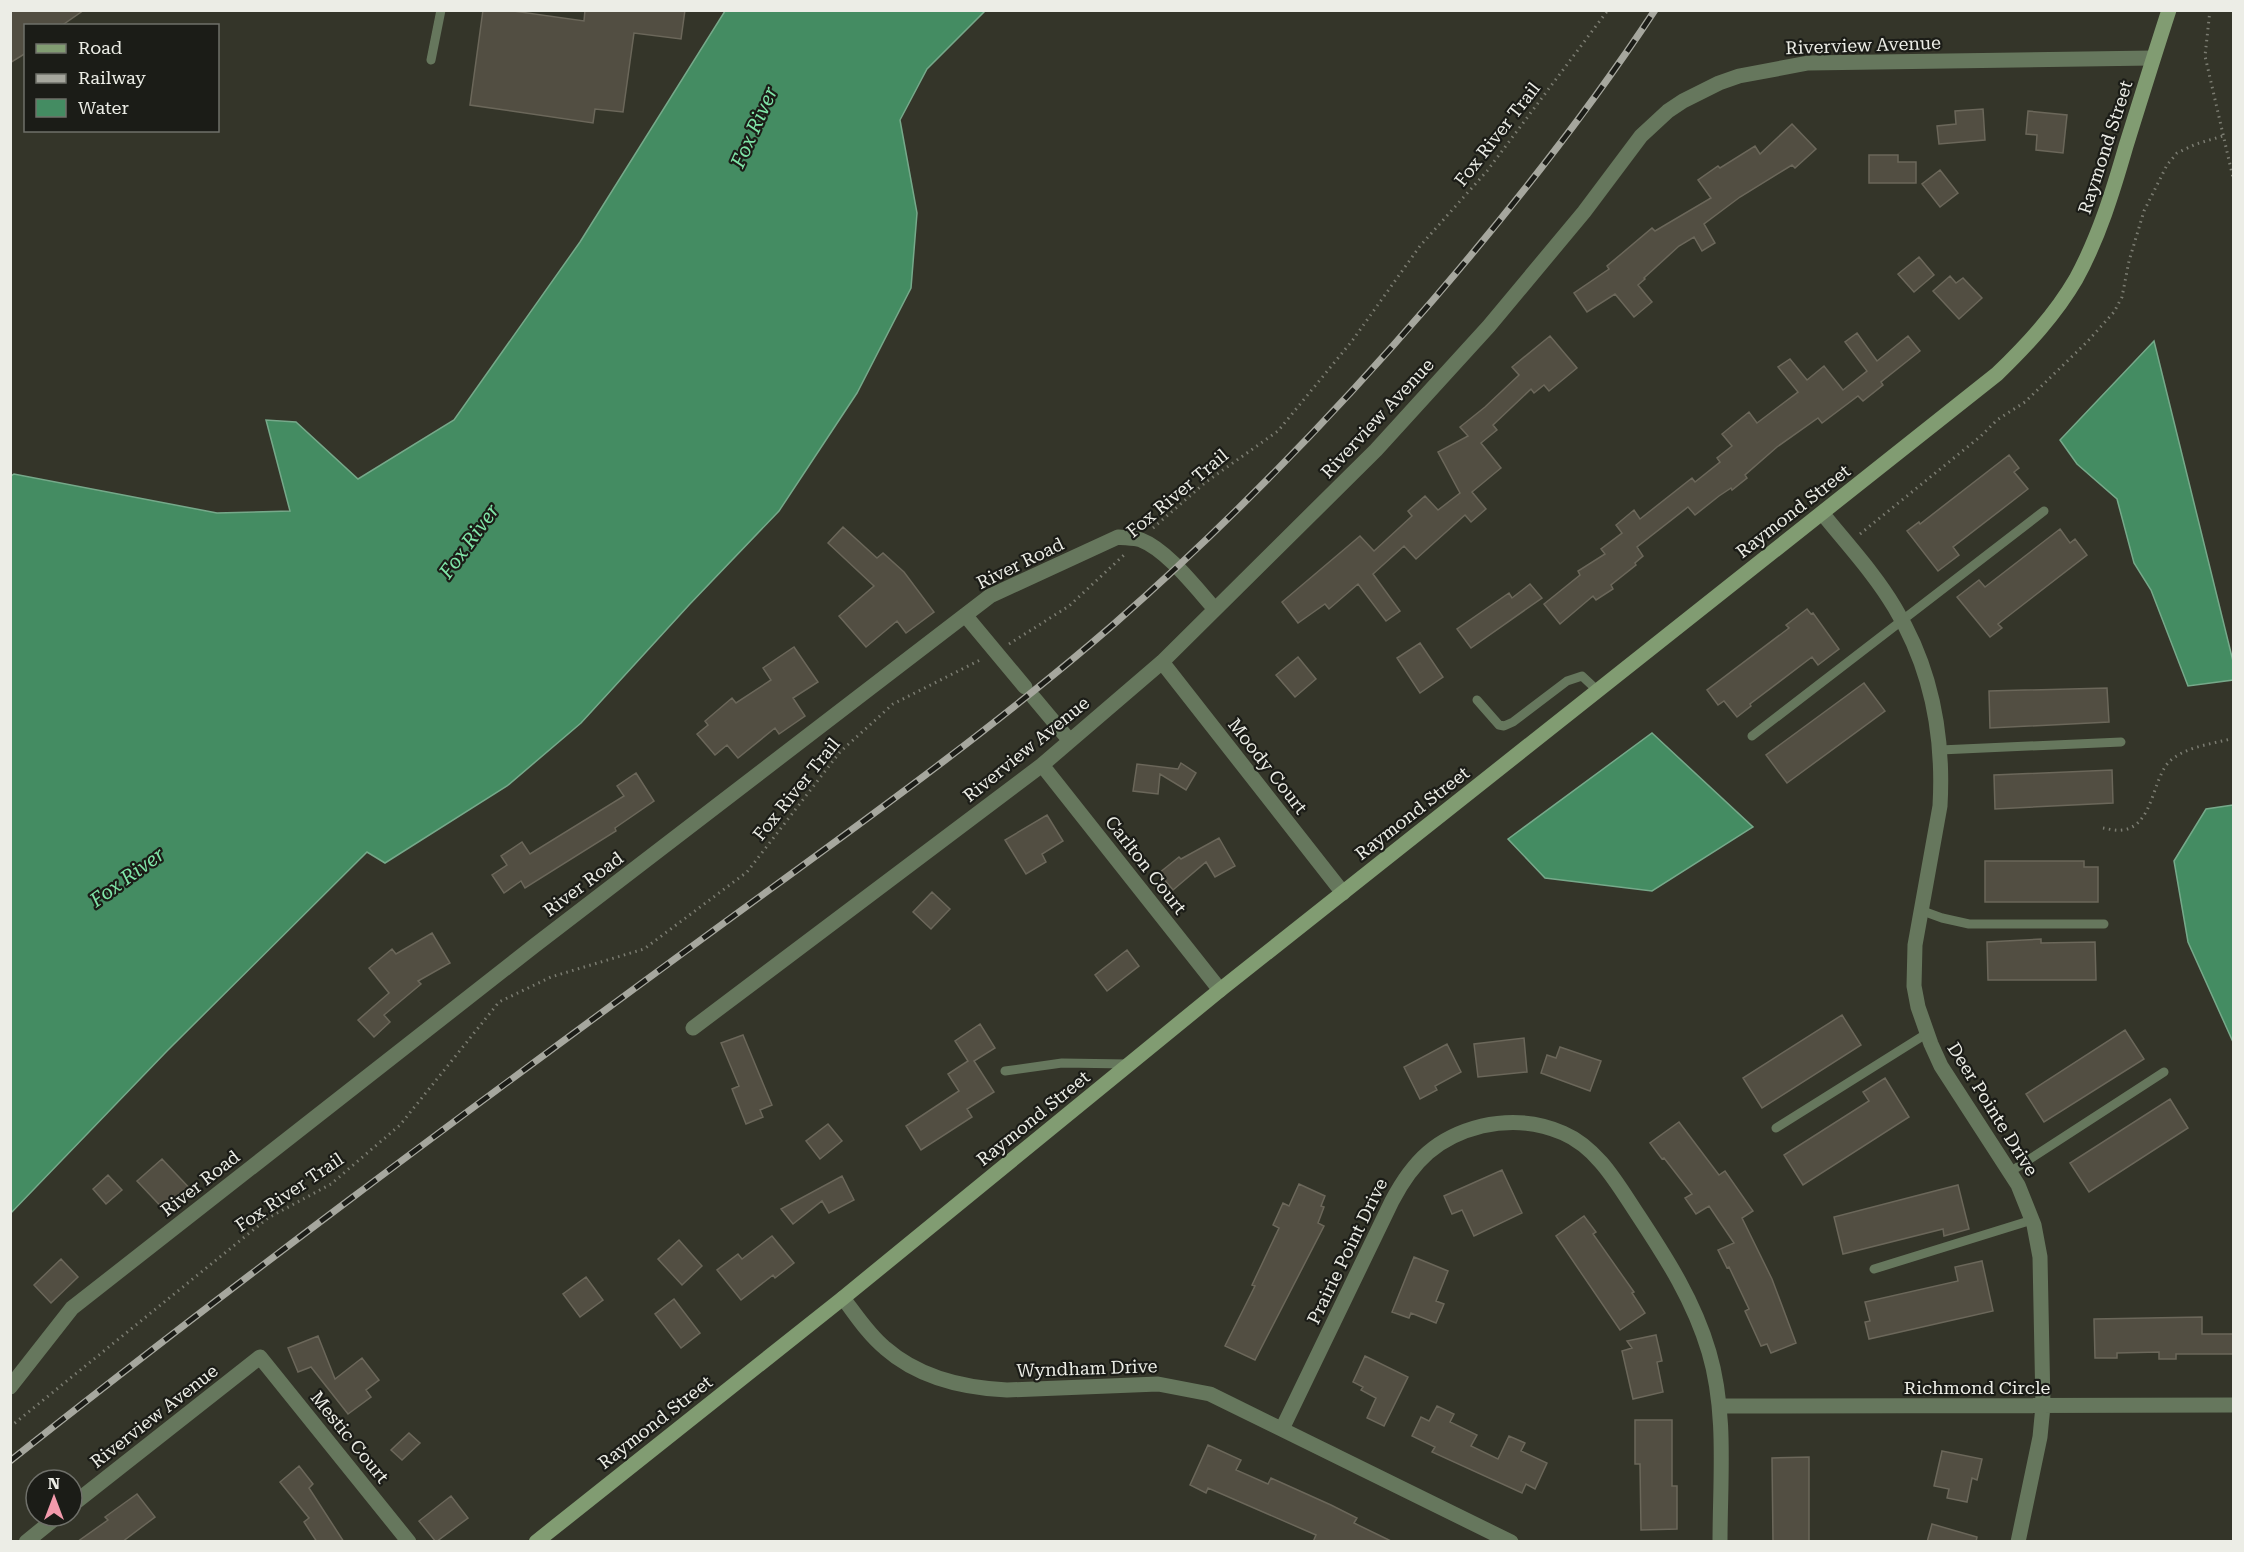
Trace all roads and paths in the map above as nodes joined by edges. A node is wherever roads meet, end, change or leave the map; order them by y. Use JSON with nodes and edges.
{"nodes":[{"id":1,"x":441,"y":10,"type":"edge"},
{"id":2,"x":1608,"y":10,"type":"edge"},
{"id":3,"x":2169,"y":10,"type":"edge"},
{"id":4,"x":2210,"y":10,"type":"edge"},
{"id":5,"x":2153,"y":58,"type":"junction"},
{"id":6,"x":431,"y":60,"type":"dead end"},
{"id":7,"x":2234,"y":182,"type":"edge"},
{"id":8,"x":2044,"y":511,"type":"dead end"},
{"id":9,"x":1822,"y":513,"type":"junction"},
{"id":10,"x":1140,"y":540,"type":"junction"},
{"id":11,"x":1214,"y":608,"type":"junction"},
{"id":12,"x":965,"y":615,"type":"junction"},
{"id":13,"x":1902,"y":620,"type":"junction"},
{"id":14,"x":995,"y":652,"type":"junction"},
{"id":15,"x":1162,"y":662,"type":"junction"},
{"id":16,"x":1598,"y":691,"type":"junction"},
{"id":17,"x":1477,"y":700,"type":"dead end"},
{"id":18,"x":1752,"y":736,"type":"dead end"},
{"id":19,"x":2234,"y":738,"type":"edge"},
{"id":20,"x":1070,"y":741,"type":"junction"},
{"id":21,"x":2121,"y":742,"type":"dead end"},
{"id":22,"x":1940,"y":750,"type":"junction"},
{"id":23,"x":1042,"y":765,"type":"junction"},
{"id":24,"x":2103,"y":828,"type":"dead end"},
{"id":25,"x":1342,"y":893,"type":"junction"},
{"id":26,"x":1920,"y":910,"type":"junction"},
{"id":27,"x":2104,"y":924,"type":"dead end"},
{"id":28,"x":1220,"y":990,"type":"junction"},
{"id":29,"x":693,"y":1028,"type":"dead end"},
{"id":30,"x":1926,"y":1034,"type":"junction"},
{"id":31,"x":1130,"y":1064,"type":"junction"},
{"id":32,"x":1005,"y":1071,"type":"dead end"},
{"id":33,"x":2164,"y":1072,"type":"dead end"},
{"id":34,"x":1776,"y":1128,"type":"dead end"},
{"id":35,"x":2010,"y":1172,"type":"junction"},
{"id":36,"x":2032,"y":1220,"type":"junction"},
{"id":37,"x":1874,"y":1269,"type":"dead end"},
{"id":38,"x":843,"y":1298,"type":"junction"},
{"id":39,"x":260,"y":1357,"type":"joint"},
{"id":40,"x":10,"y":1387,"type":"edge"},
{"id":41,"x":2234,"y":1405,"type":"edge"},
{"id":42,"x":1720,"y":1406,"type":"junction"},
{"id":43,"x":2043,"y":1406,"type":"junction"},
{"id":44,"x":10,"y":1427,"type":"edge"},
{"id":45,"x":1282,"y":1429,"type":"junction"},
{"id":46,"x":84,"y":1496,"type":"edge"},
{"id":47,"x":43,"y":1528,"type":"edge"},
{"id":48,"x":2023,"y":1540,"type":"edge"},
{"id":49,"x":26,"y":1542,"type":"edge"},
{"id":50,"x":409,"y":1542,"type":"edge"},
{"id":51,"x":536,"y":1542,"type":"edge"},
{"id":52,"x":1511,"y":1542,"type":"edge"},
{"id":53,"x":1720,"y":1542,"type":"edge"}],
"edges":[{"from":1,"to":6,"type":"lane"},
{"from":2,"to":10,"type":"path","name":"Fox River Trail"},
{"from":3,"to":5,"type":"street","name":"Raymond Street"},
{"from":4,"to":7,"type":"path"},
{"from":5,"to":9,"type":"street","name":"Raymond Street"},
{"from":5,"to":11,"type":"street","name":"Riverview Avenue"},
{"from":8,"to":13,"type":"lane"},
{"from":9,"to":13,"type":"street","name":"Deer Pointe Drive"},
{"from":9,"to":16,"type":"street","name":"Raymond Street"},
{"from":10,"to":11,"type":"street"},
{"from":10,"to":12,"type":"street","name":"River Road"},
{"from":10,"to":14,"type":"path","name":"Fox River Trail"},
{"from":11,"to":15,"type":"street","name":"Riverview Avenue"},
{"from":12,"to":14,"type":"street"},
{"from":12,"to":40,"type":"street","name":"River Road"},
{"from":13,"to":18,"type":"lane"},
{"from":13,"to":22,"type":"street","name":"Deer Pointe Drive"},
{"from":14,"to":20,"type":"street"},
{"from":14,"to":44,"type":"path","name":"Fox River Trail"},
{"from":15,"to":20,"type":"street","name":"Riverview Avenue"},
{"from":15,"to":25,"type":"street","name":"Moody Court"},
{"from":16,"to":17,"type":"lane"},
{"from":16,"to":25,"type":"street","name":"Raymond Street"},
{"from":19,"to":24,"type":"path"},
{"from":20,"to":23,"type":"street","name":"Riverview Avenue"},
{"from":21,"to":22,"type":"lane"},
{"from":22,"to":26,"type":"street","name":"Deer Pointe Drive"},
{"from":23,"to":28,"type":"street","name":"Carlton Court"},
{"from":23,"to":29,"type":"street","name":"Riverview Avenue"},
{"from":25,"to":28,"type":"street","name":"Raymond Street"},
{"from":26,"to":27,"type":"lane"},
{"from":26,"to":30,"type":"street","name":"Deer Pointe Drive"},
{"from":28,"to":31,"type":"street","name":"Raymond Street"},
{"from":30,"to":34,"type":"lane"},
{"from":30,"to":35,"type":"street","name":"Deer Pointe Drive"},
{"from":31,"to":32,"type":"lane"},
{"from":31,"to":38,"type":"street","name":"Raymond Street"},
{"from":33,"to":35,"type":"lane"},
{"from":35,"to":36,"type":"street","name":"Deer Pointe Drive"},
{"from":36,"to":37,"type":"lane"},
{"from":36,"to":43,"type":"street","name":"Deer Pointe Drive"},
{"from":38,"to":45,"type":"street","name":"Wyndham Drive"},
{"from":38,"to":51,"type":"street","name":"Raymond Street"},
{"from":39,"to":46,"type":"street","name":"Riverview Avenue"},
{"from":39,"to":50,"type":"street","name":"Mestic Court"},
{"from":41,"to":43,"type":"street","name":"Richmond Circle"},
{"from":42,"to":43,"type":"street","name":"Richmond Circle"},
{"from":42,"to":45,"type":"street","name":"Prairie Point Drive"},
{"from":42,"to":53,"type":"street","name":"Prairie Point Drive"},
{"from":43,"to":48,"type":"street","name":"Deer Pointe Drive"},
{"from":45,"to":52,"type":"street","name":"Wyndham Drive"},
{"from":47,"to":49,"type":"street"}]}
